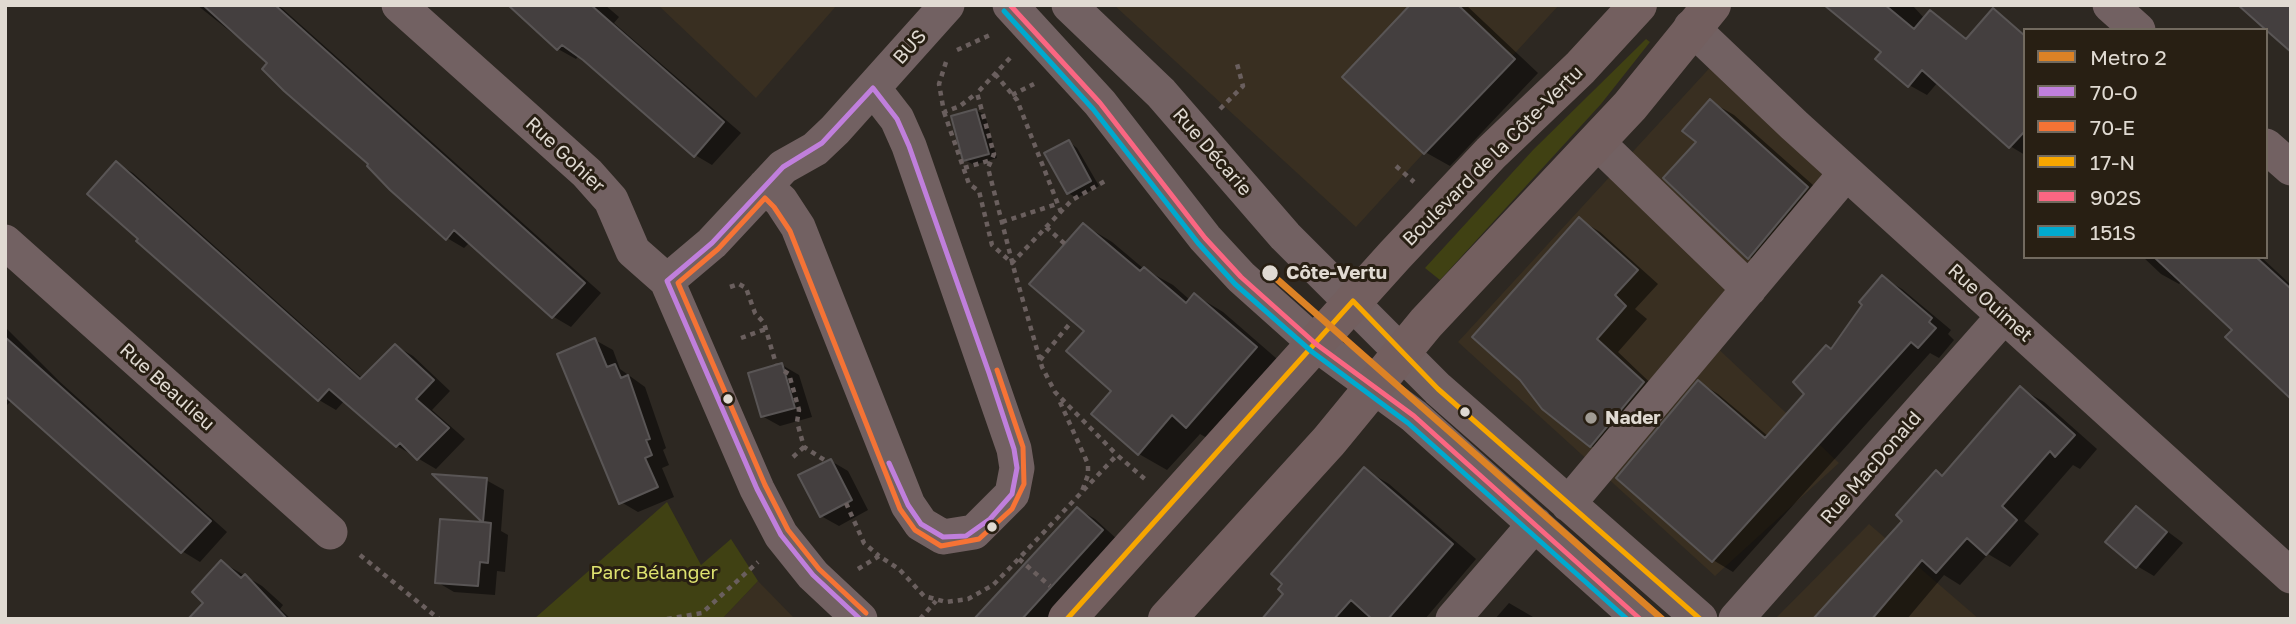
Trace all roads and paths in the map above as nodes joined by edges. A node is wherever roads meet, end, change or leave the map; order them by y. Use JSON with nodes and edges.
{"nodes":[{"id":1,"x":399,"y":5,"type":"edge"},
{"id":2,"x":947,"y":5,"type":"edge"},
{"id":3,"x":1069,"y":5,"type":"edge"},
{"id":4,"x":1638,"y":5,"type":"edge"},
{"id":5,"x":2110,"y":5,"type":"edge"},
{"id":6,"x":1702,"y":16,"type":"edge"},
{"id":7,"x":1003,"y":19,"type":"edge"},
{"id":8,"x":2136,"y":28,"type":"edge"},
{"id":9,"x":1017,"y":51,"type":"dead end"},
{"id":10,"x":1236,"y":60,"type":"dead end"},
{"id":11,"x":995,"y":74,"type":"junction"},
{"id":12,"x":1035,"y":83,"type":"dead end"},
{"id":13,"x":873,"y":88,"type":"junction"},
{"id":14,"x":977,"y":93,"type":"junction"},
{"id":15,"x":1012,"y":95,"type":"junction"},
{"id":16,"x":944,"y":112,"type":"junction"},
{"id":17,"x":1218,"y":112,"type":"dead end"},
{"id":18,"x":1597,"y":142,"type":"junction"},
{"id":19,"x":2268,"y":148,"type":"edge"},
{"id":20,"x":991,"y":160,"type":"junction"},
{"id":21,"x":1396,"y":166,"type":"dead end"},
{"id":22,"x":2291,"y":168,"type":"edge"},
{"id":23,"x":964,"y":169,"type":"junction"},
{"id":24,"x":1846,"y":173,"type":"junction"},
{"id":25,"x":1407,"y":176,"type":"dead end"},
{"id":26,"x":1105,"y":181,"type":"dead end"},
{"id":27,"x":765,"y":186,"type":"junction"},
{"id":28,"x":1058,"y":204,"type":"junction"},
{"id":29,"x":1061,"y":212,"type":"junction"},
{"id":30,"x":1002,"y":222,"type":"junction"},
{"id":31,"x":1046,"y":227,"type":"junction"},
{"id":32,"x":5,"y":242,"type":"edge"},
{"id":33,"x":1065,"y":244,"type":"dead end"},
{"id":34,"x":1012,"y":263,"type":"junction"},
{"id":35,"x":667,"y":281,"type":"junction"},
{"id":36,"x":730,"y":287,"type":"dead end"},
{"id":37,"x":1749,"y":289,"type":"junction"},
{"id":38,"x":1353,"y":301,"type":"junction"},
{"id":39,"x":2004,"y":316,"type":"junction"},
{"id":40,"x":1072,"y":321,"type":"dead end"},
{"id":41,"x":766,"y":329,"type":"junction"},
{"id":42,"x":741,"y":338,"type":"dead end"},
{"id":43,"x":1316,"y":344,"type":"junction"},
{"id":44,"x":1403,"y":351,"type":"junction"},
{"id":45,"x":1040,"y":359,"type":"junction"},
{"id":46,"x":776,"y":364,"type":"dead end"},
{"id":47,"x":784,"y":371,"type":"dead end"},
{"id":48,"x":1372,"y":386,"type":"junction"},
{"id":49,"x":1055,"y":392,"type":"junction"},
{"id":50,"x":811,"y":434,"type":"dead end"},
{"id":51,"x":801,"y":436,"type":"junction"},
{"id":52,"x":804,"y":447,"type":"junction"},
{"id":53,"x":1117,"y":455,"type":"dead end"},
{"id":54,"x":793,"y":457,"type":"dead end"},
{"id":55,"x":826,"y":461,"type":"dead end"},
{"id":56,"x":1078,"y":498,"type":"dead end"},
{"id":57,"x":846,"y":503,"type":"dead end"},
{"id":58,"x":1568,"y":503,"type":"junction"},
{"id":59,"x":1535,"y":523,"type":"junction"},
{"id":60,"x":330,"y":532,"type":"dead end"},
{"id":61,"x":360,"y":555,"type":"dead end"},
{"id":62,"x":879,"y":556,"type":"dead end"},
{"id":63,"x":1019,"y":559,"type":"dead end"},
{"id":64,"x":756,"y":564,"type":"dead end"},
{"id":65,"x":2291,"y":576,"type":"edge"},
{"id":66,"x":936,"y":601,"type":"dead end"},
{"id":67,"x":1059,"y":603,"type":"edge"},
{"id":68,"x":837,"y":611,"type":"edge"},
{"id":69,"x":1175,"y":616,"type":"edge"},
{"id":70,"x":439,"y":619,"type":"edge"},
{"id":71,"x":667,"y":619,"type":"edge"},
{"id":72,"x":920,"y":619,"type":"edge"},
{"id":73,"x":1453,"y":619,"type":"edge"},
{"id":74,"x":1640,"y":619,"type":"edge"},
{"id":75,"x":1700,"y":619,"type":"edge"},
{"id":76,"x":1736,"y":619,"type":"edge"}],
"edges":[{"from":1,"to":35,"type":"street","name":"Rue Gohier"},
{"from":2,"to":13,"type":"street","name":"BUS"},
{"from":3,"to":38,"type":"street","name":"Rue Décarie"},
{"from":4,"to":38,"type":"main road","name":"Boulevard de la Côte-Vertu"},
{"from":5,"to":8,"type":"street"},
{"from":6,"to":18,"type":"main road"},
{"from":6,"to":24,"type":"street","name":"Rue Ouimet"},
{"from":7,"to":16,"type":"path"},
{"from":7,"to":43,"type":"street"},
{"from":9,"to":11,"type":"path"},
{"from":10,"to":17,"type":"path"},
{"from":11,"to":14,"type":"path"},
{"from":11,"to":15,"type":"path"},
{"from":12,"to":15,"type":"path"},
{"from":13,"to":27,"type":"street","name":"BUS"},
{"from":13,"to":27,"type":"street"},
{"from":14,"to":16,"type":"path"},
{"from":14,"to":20,"type":"path"},
{"from":15,"to":28,"type":"path"},
{"from":16,"to":23,"type":"path"},
{"from":18,"to":37,"type":"street"},
{"from":18,"to":44,"type":"main road"},
{"from":19,"to":22,"type":"street"},
{"from":20,"to":23,"type":"path"},
{"from":20,"to":30,"type":"path"},
{"from":21,"to":25,"type":"path"},
{"from":23,"to":34,"type":"path"},
{"from":24,"to":37,"type":"street"},
{"from":24,"to":39,"type":"street","name":"Rue Ouimet"},
{"from":26,"to":29,"type":"path"},
{"from":27,"to":35,"type":"street","name":"BUS"},
{"from":28,"to":29,"type":"path"},
{"from":28,"to":30,"type":"path"},
{"from":29,"to":31,"type":"path"},
{"from":30,"to":34,"type":"path"},
{"from":31,"to":33,"type":"path"},
{"from":31,"to":34,"type":"path"},
{"from":32,"to":60,"type":"street","name":"Rue Beaulieu"},
{"from":34,"to":45,"type":"path"},
{"from":35,"to":68,"type":"street","name":"Rue Gohier"},
{"from":36,"to":41,"type":"path"},
{"from":37,"to":58,"type":"street"},
{"from":38,"to":43,"type":"main road","name":"Boulevard de la Côte-Vertu"},
{"from":38,"to":44,"type":"street","name":"Rue Décarie"},
{"from":39,"to":65,"type":"street","name":"Rue Ouimet"},
{"from":39,"to":76,"type":"street","name":"Rue MacDonald"},
{"from":40,"to":45,"type":"path"},
{"from":41,"to":42,"type":"path"},
{"from":41,"to":46,"type":"path"},
{"from":43,"to":48,"type":"street"},
{"from":43,"to":67,"type":"main road","name":"Boulevard de la Côte-Vertu"},
{"from":44,"to":48,"type":"main road"},
{"from":44,"to":58,"type":"street","name":"Rue Décarie"},
{"from":45,"to":49,"type":"path"},
{"from":47,"to":51,"type":"path"},
{"from":48,"to":59,"type":"street"},
{"from":48,"to":69,"type":"main road"},
{"from":49,"to":53,"type":"path"},
{"from":49,"to":56,"type":"path"},
{"from":50,"to":51,"type":"path"},
{"from":51,"to":52,"type":"path"},
{"from":52,"to":54,"type":"path"},
{"from":52,"to":55,"type":"path"},
{"from":57,"to":62,"type":"path"},
{"from":58,"to":75,"type":"street","name":"Rue Décarie"},
{"from":59,"to":73,"type":"street"},
{"from":59,"to":74,"type":"street"},
{"from":61,"to":70,"type":"path"},
{"from":63,"to":67,"type":"path"},
{"from":64,"to":71,"type":"path"},
{"from":66,"to":72,"type":"path"}]}
